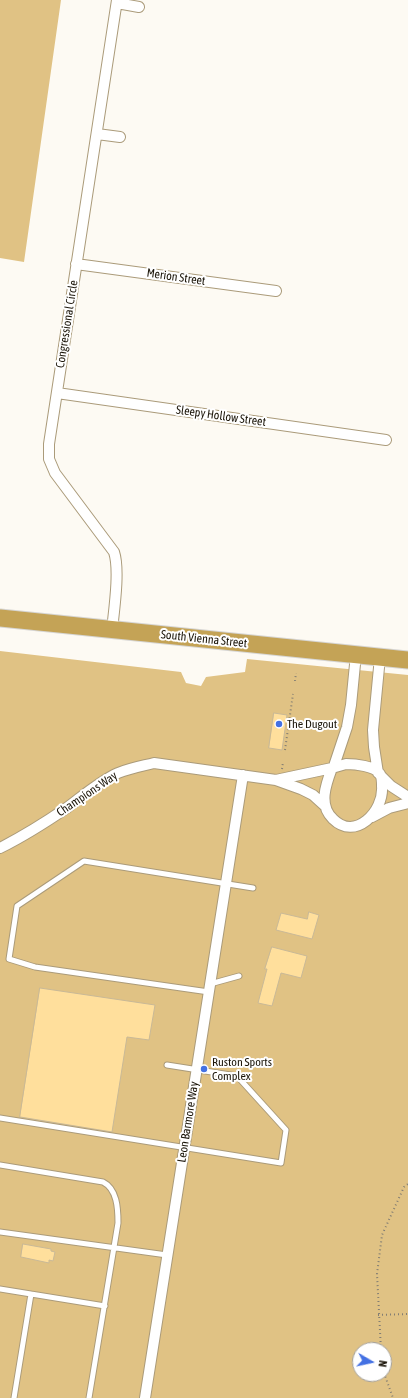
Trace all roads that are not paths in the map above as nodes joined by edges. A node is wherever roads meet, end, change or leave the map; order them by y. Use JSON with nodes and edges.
{"nodes":[{"id":1,"x":117,"y":2,"type":"edge"},
{"id":2,"x":139,"y":7,"type":"dead end"},
{"id":3,"x":97,"y":134,"type":"junction"},
{"id":4,"x":120,"y":137,"type":"dead end"},
{"id":5,"x":76,"y":264,"type":"junction"},
{"id":6,"x":276,"y":291,"type":"dead end"},
{"id":7,"x":57,"y":393,"type":"junction"},
{"id":8,"x":386,"y":440,"type":"dead end"},
{"id":9,"x":0,"y":618,"type":"edge"},
{"id":10,"x":112,"y":630,"type":"junction"},
{"id":11,"x":356,"y":654,"type":"junction"},
{"id":12,"x":380,"y":657,"type":"junction"},
{"id":13,"x":408,"y":660,"type":"edge"},
{"id":14,"x":333,"y":767,"type":"junction"},
{"id":15,"x":379,"y":774,"type":"junction"},
{"id":16,"x":243,"y":775,"type":"junction"},
{"id":17,"x":279,"y":775,"type":"junction"},
{"id":18,"x":408,"y":797,"type":"edge"},
{"id":19,"x":408,"y":803,"type":"edge"},
{"id":20,"x":324,"y":805,"type":"junction"},
{"id":21,"x":371,"y":818,"type":"junction"},
{"id":22,"x":0,"y":848,"type":"edge"},
{"id":23,"x":226,"y":884,"type":"junction"},
{"id":24,"x":253,"y":888,"type":"dead end"},
{"id":25,"x":239,"y":976,"type":"dead end"},
{"id":26,"x":209,"y":988,"type":"junction"},
{"id":27,"x":167,"y":1065,"type":"dead end"},
{"id":28,"x":196,"y":1070,"type":"junction"},
{"id":29,"x":0,"y":1118,"type":"edge"},
{"id":30,"x":184,"y":1148,"type":"junction"},
{"id":31,"x":0,"y":1165,"type":"edge"},
{"id":32,"x":0,"y":1232,"type":"edge"},
{"id":33,"x":114,"y":1248,"type":"junction"},
{"id":34,"x":168,"y":1255,"type":"junction"},
{"id":35,"x":0,"y":1289,"type":"edge"},
{"id":36,"x":31,"y":1294,"type":"junction"},
{"id":37,"x":105,"y":1306,"type":"junction"},
{"id":38,"x":14,"y":1398,"type":"edge"},
{"id":39,"x":89,"y":1398,"type":"edge"},
{"id":40,"x":145,"y":1398,"type":"edge"}],
"edges":[{"from":1,"to":2,"type":"street"},
{"from":1,"to":3,"type":"street","name":"Congressional Circle"},
{"from":3,"to":4,"type":"street"},
{"from":3,"to":5,"type":"street","name":"Congressional Circle"},
{"from":5,"to":6,"type":"street","name":"Merion Street"},
{"from":5,"to":7,"type":"street","name":"Congressional Circle"},
{"from":7,"to":8,"type":"street","name":"Sleepy Hollow Street"},
{"from":7,"to":10,"type":"street","name":"Congressional Circle"},
{"from":9,"to":10,"type":"highway","name":"South Vienna Street"},
{"from":10,"to":11,"type":"highway","name":"South Vienna Street"},
{"from":11,"to":12,"type":"highway","name":"South Vienna Street"},
{"from":11,"to":14,"type":"street"},
{"from":12,"to":13,"type":"highway","name":"South Vienna Street"},
{"from":12,"to":15,"type":"street"},
{"from":14,"to":15,"type":"street","name":"Champions Way"},
{"from":14,"to":17,"type":"street","name":"Champions Way"},
{"from":14,"to":20,"type":"street"},
{"from":15,"to":18,"type":"street","name":"Champions Way"},
{"from":15,"to":21,"type":"street"},
{"from":16,"to":17,"type":"street","name":"Champions Way"},
{"from":16,"to":22,"type":"street","name":"Champions Way"},
{"from":16,"to":23,"type":"street","name":"Leon Barmore Way"},
{"from":17,"to":20,"type":"street","name":"Champions Way"},
{"from":19,"to":21,"type":"street","name":"Champions Way"},
{"from":20,"to":21,"type":"street","name":"Champions Way"},
{"from":23,"to":24,"type":"lane"},
{"from":23,"to":26,"type":"street","name":"Leon Barmore Way"},
{"from":23,"to":26,"type":"lane"},
{"from":25,"to":26,"type":"lane"},
{"from":26,"to":28,"type":"street","name":"Leon Barmore Way"},
{"from":27,"to":28,"type":"lane"},
{"from":28,"to":30,"type":"street","name":"Leon Barmore Way"},
{"from":28,"to":30,"type":"lane"},
{"from":29,"to":30,"type":"lane"},
{"from":30,"to":34,"type":"street","name":"Leon Barmore Way"},
{"from":31,"to":33,"type":"lane"},
{"from":32,"to":33,"type":"lane"},
{"from":33,"to":34,"type":"lane"},
{"from":33,"to":37,"type":"lane"},
{"from":34,"to":40,"type":"street","name":"Leon Barmore Way"},
{"from":35,"to":36,"type":"lane"},
{"from":36,"to":37,"type":"lane"},
{"from":36,"to":38,"type":"lane"},
{"from":37,"to":39,"type":"lane"}]}
